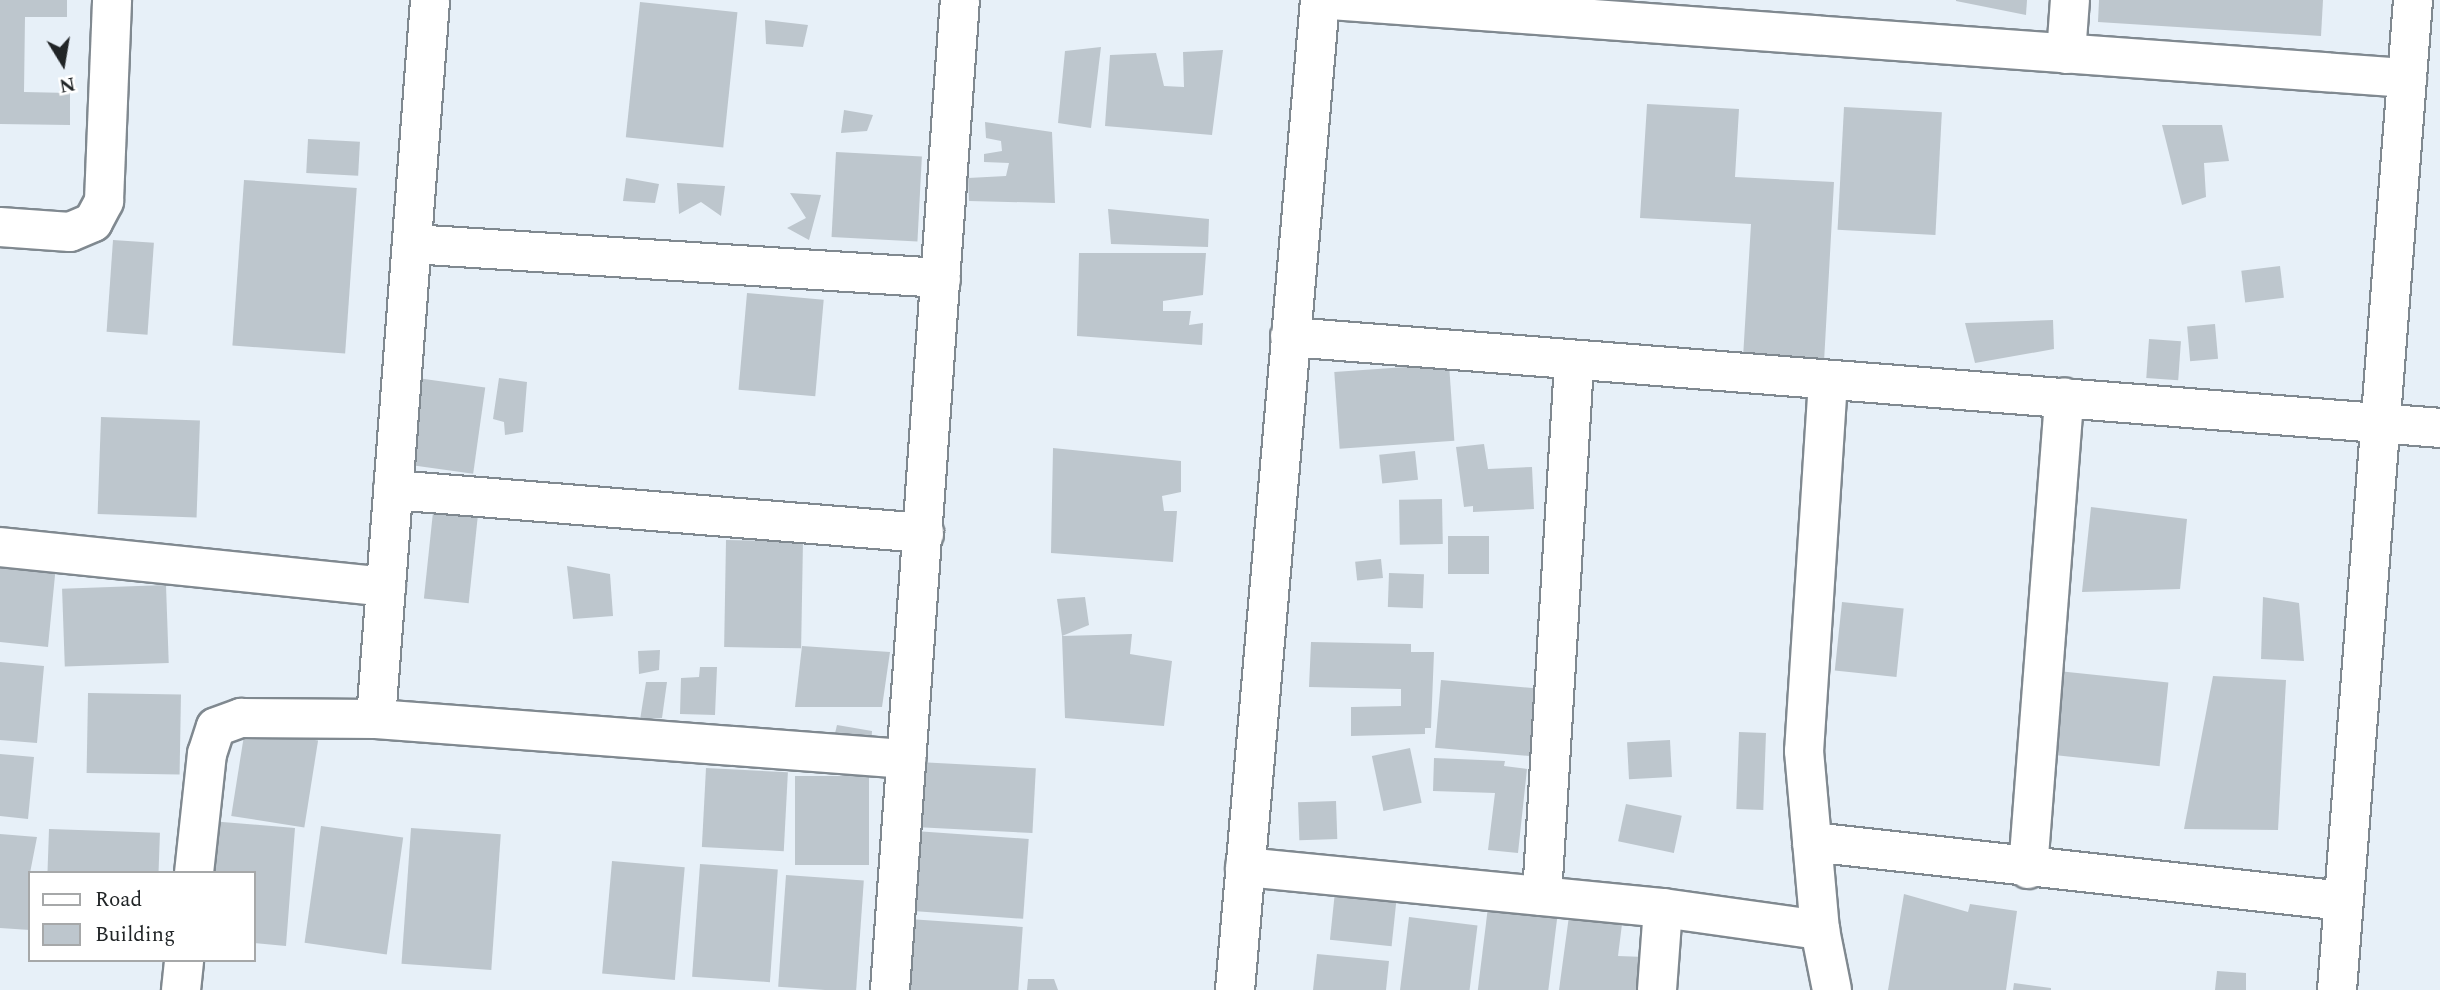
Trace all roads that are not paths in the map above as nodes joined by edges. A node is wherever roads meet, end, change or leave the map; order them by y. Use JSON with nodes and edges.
{"nodes":[{"id":1,"x":112,"y":0,"type":"edge"},
{"id":2,"x":430,"y":0,"type":"edge"},
{"id":3,"x":960,"y":0,"type":"edge"},
{"id":4,"x":1320,"y":0,"type":"edge"},
{"id":5,"x":1351,"y":0,"type":"edge"},
{"id":6,"x":2070,"y":0,"type":"edge"},
{"id":7,"x":2413,"y":0,"type":"edge"},
{"id":8,"x":2066,"y":54,"type":"junction"},
{"id":9,"x":2407,"y":78,"type":"junction"},
{"id":10,"x":0,"y":227,"type":"edge"},
{"id":11,"x":412,"y":244,"type":"junction"},
{"id":12,"x":941,"y":278,"type":"junction"},
{"id":13,"x":1290,"y":337,"type":"junction"},
{"id":14,"x":1574,"y":363,"type":"junction"},
{"id":15,"x":1828,"y":382,"type":"junction"},
{"id":16,"x":2064,"y":397,"type":"junction"},
{"id":17,"x":2380,"y":427,"type":"junction"},
{"id":18,"x":2440,"y":428,"type":"edge"},
{"id":19,"x":393,"y":490,"type":"junction"},
{"id":20,"x":924,"y":533,"type":"junction"},
{"id":21,"x":0,"y":547,"type":"edge"},
{"id":22,"x":386,"y":587,"type":"junction"},
{"id":23,"x":376,"y":719,"type":"junction"},
{"id":24,"x":906,"y":759,"type":"junction"},
{"id":25,"x":1812,"y":842,"type":"junction"},
{"id":26,"x":1245,"y":867,"type":"junction"},
{"id":27,"x":2028,"y":869,"type":"junction"},
{"id":28,"x":194,"y":871,"type":"edge"},
{"id":29,"x":1542,"y":896,"type":"junction"},
{"id":30,"x":2343,"y":901,"type":"junction"},
{"id":31,"x":1663,"y":908,"type":"junction"},
{"id":32,"x":1820,"y":930,"type":"junction"},
{"id":33,"x":184,"y":962,"type":"edge"},
{"id":34,"x":181,"y":990,"type":"edge"},
{"id":35,"x":890,"y":990,"type":"edge"},
{"id":36,"x":1235,"y":990,"type":"edge"},
{"id":37,"x":1657,"y":990,"type":"edge"},
{"id":38,"x":1832,"y":990,"type":"edge"},
{"id":39,"x":2337,"y":990,"type":"edge"}],
"edges":[{"from":1,"to":10,"type":"street"},
{"from":2,"to":11,"type":"street"},
{"from":3,"to":12,"type":"street"},
{"from":4,"to":13,"type":"street"},
{"from":5,"to":8,"type":"street"},
{"from":6,"to":8,"type":"street"},
{"from":7,"to":9,"type":"street"},
{"from":8,"to":9,"type":"street"},
{"from":9,"to":17,"type":"street"},
{"from":11,"to":12,"type":"street"},
{"from":11,"to":19,"type":"street"},
{"from":12,"to":20,"type":"street"},
{"from":13,"to":14,"type":"street"},
{"from":13,"to":26,"type":"street"},
{"from":14,"to":15,"type":"street"},
{"from":14,"to":29,"type":"street"},
{"from":15,"to":16,"type":"street"},
{"from":15,"to":25,"type":"street"},
{"from":16,"to":17,"type":"street"},
{"from":16,"to":27,"type":"street"},
{"from":17,"to":18,"type":"street"},
{"from":17,"to":30,"type":"street"},
{"from":19,"to":20,"type":"street"},
{"from":19,"to":22,"type":"street"},
{"from":20,"to":24,"type":"street"},
{"from":21,"to":22,"type":"street"},
{"from":22,"to":23,"type":"street"},
{"from":23,"to":24,"type":"street"},
{"from":23,"to":28,"type":"street"},
{"from":24,"to":35,"type":"street"},
{"from":25,"to":27,"type":"street"},
{"from":25,"to":32,"type":"street"},
{"from":26,"to":29,"type":"street"},
{"from":26,"to":36,"type":"street"},
{"from":27,"to":30,"type":"street"},
{"from":29,"to":31,"type":"street"},
{"from":30,"to":39,"type":"street"},
{"from":31,"to":32,"type":"street"},
{"from":31,"to":37,"type":"street"},
{"from":32,"to":38,"type":"street"},
{"from":33,"to":34,"type":"street"}]}
